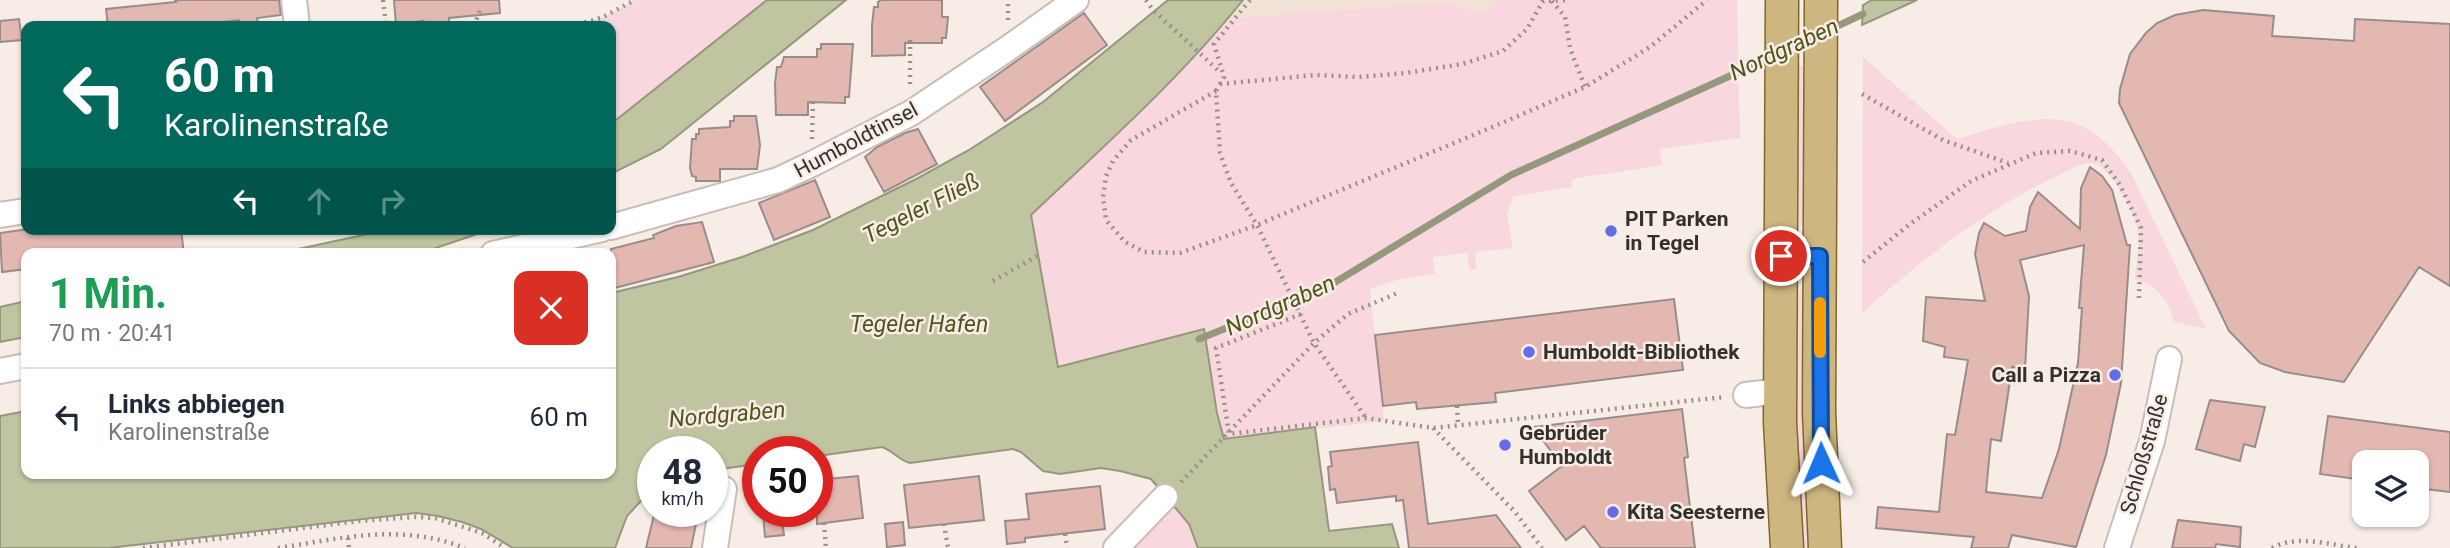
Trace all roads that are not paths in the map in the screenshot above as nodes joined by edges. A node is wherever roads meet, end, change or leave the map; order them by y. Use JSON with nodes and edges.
{"nodes":[{"id":1,"x":294,"y":0,"type":"edge"},
{"id":2,"x":1076,"y":0,"type":"edge"},
{"id":3,"x":1821,"y":4,"type":"edge"},
{"id":4,"x":1782,"y":12,"type":"edge"},
{"id":5,"x":296,"y":21,"type":"edge"},
{"id":6,"x":21,"y":212,"type":"edge"},
{"id":7,"x":0,"y":215,"type":"edge"},
{"id":8,"x":616,"y":226,"type":"edge"},
{"id":9,"x":576,"y":235,"type":"edge"},
{"id":10,"x":519,"y":248,"type":"edge"},
{"id":11,"x":1781,"y":256,"type":"junction"},
{"id":12,"x":1820,"y":256,"type":"junction"},
{"id":13,"x":2169,"y":359,"type":"dead end"},
{"id":14,"x":21,"y":367,"type":"edge"},
{"id":15,"x":0,"y":371,"type":"edge"},
{"id":16,"x":1780,"y":391,"type":"junction"},
{"id":17,"x":1746,"y":395,"type":"road end"},
{"id":18,"x":1165,"y":497,"type":"road end"},
{"id":19,"x":718,"y":527,"type":"edge"},
{"id":20,"x":715,"y":548,"type":"edge"},
{"id":21,"x":1116,"y":548,"type":"edge"},
{"id":22,"x":1787,"y":548,"type":"edge"},
{"id":23,"x":1825,"y":548,"type":"edge"},
{"id":24,"x":2117,"y":548,"type":"edge"}],
"edges":[{"from":1,"to":5,"type":"street"},
{"from":2,"to":8,"type":"street","name":"Humboldtinsel"},
{"from":3,"to":12,"type":"main road"},
{"from":4,"to":11,"type":"main road"},
{"from":6,"to":7,"type":"street"},
{"from":9,"to":10,"type":"street"},
{"from":11,"to":12,"type":"street"},
{"from":11,"to":16,"type":"main road"},
{"from":12,"to":23,"type":"main road"},
{"from":13,"to":24,"type":"street","name":"Schloßstraße"},
{"from":14,"to":15,"type":"street"},
{"from":16,"to":17,"type":"street"},
{"from":16,"to":22,"type":"main road"},
{"from":18,"to":21,"type":"street"},
{"from":19,"to":20,"type":"street"}]}
